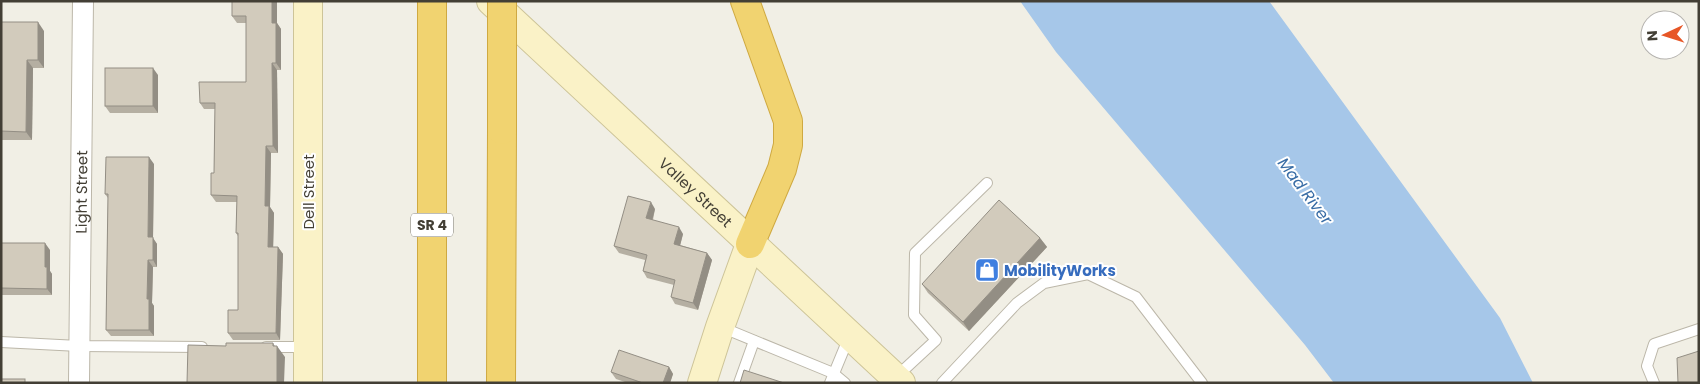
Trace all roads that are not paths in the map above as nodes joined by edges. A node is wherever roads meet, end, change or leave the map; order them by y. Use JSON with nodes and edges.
{"nodes":[{"id":1,"x":83,"y":1,"type":"edge"},
{"id":2,"x":308,"y":1,"type":"edge"},
{"id":3,"x":432,"y":1,"type":"edge"},
{"id":4,"x":491,"y":1,"type":"edge"},
{"id":5,"x":502,"y":1,"type":"edge"},
{"id":6,"x":745,"y":1,"type":"edge"},
{"id":7,"x":987,"y":183,"type":"dead end"},
{"id":8,"x":750,"y":244,"type":"junction"},
{"id":9,"x":720,"y":327,"type":"junction"},
{"id":10,"x":1699,"y":329,"type":"edge"},
{"id":11,"x":849,"y":335,"type":"junction"},
{"id":12,"x":1,"y":342,"type":"edge"},
{"id":13,"x":754,"y":342,"type":"junction"},
{"id":14,"x":79,"y":346,"type":"junction"},
{"id":15,"x":208,"y":347,"type":"edge"},
{"id":16,"x":258,"y":347,"type":"edge"},
{"id":17,"x":308,"y":348,"type":"junction"},
{"id":18,"x":832,"y":378,"type":"edge"},
{"id":19,"x":898,"y":380,"type":"edge"},
{"id":20,"x":79,"y":383,"type":"edge"},
{"id":21,"x":308,"y":383,"type":"edge"},
{"id":22,"x":432,"y":383,"type":"edge"},
{"id":23,"x":501,"y":383,"type":"edge"},
{"id":24,"x":702,"y":383,"type":"edge"},
{"id":25,"x":738,"y":383,"type":"edge"},
{"id":26,"x":845,"y":383,"type":"edge"},
{"id":27,"x":942,"y":383,"type":"edge"},
{"id":28,"x":1202,"y":383,"type":"edge"},
{"id":29,"x":1654,"y":383,"type":"edge"}],
"edges":[{"from":1,"to":14,"type":"street","name":"Light Street"},
{"from":2,"to":17,"type":"main road","name":"Dell Street"},
{"from":3,"to":22,"type":"highway","number":"SR 4"},
{"from":4,"to":8,"type":"main road","name":"Valley Street"},
{"from":5,"to":23,"type":"highway","bridge":true},
{"from":6,"to":8,"type":"highway"},
{"from":7,"to":19,"type":"lane"},
{"from":8,"to":9,"type":"main road"},
{"from":8,"to":11,"type":"main road","name":"Valley Street"},
{"from":9,"to":13,"type":"lane"},
{"from":9,"to":24,"type":"main road"},
{"from":10,"to":29,"type":"lane"},
{"from":11,"to":18,"type":"lane"},
{"from":11,"to":19,"type":"main road","name":"Valley Street"},
{"from":12,"to":14,"type":"lane"},
{"from":13,"to":18,"type":"lane"},
{"from":13,"to":25,"type":"lane"},
{"from":14,"to":15,"type":"lane"},
{"from":14,"to":20,"type":"street","name":"Light Street"},
{"from":16,"to":17,"type":"lane"},
{"from":17,"to":21,"type":"main road","name":"Dell Street"},
{"from":18,"to":26,"type":"lane"},
{"from":27,"to":28,"type":"lane"}]}
